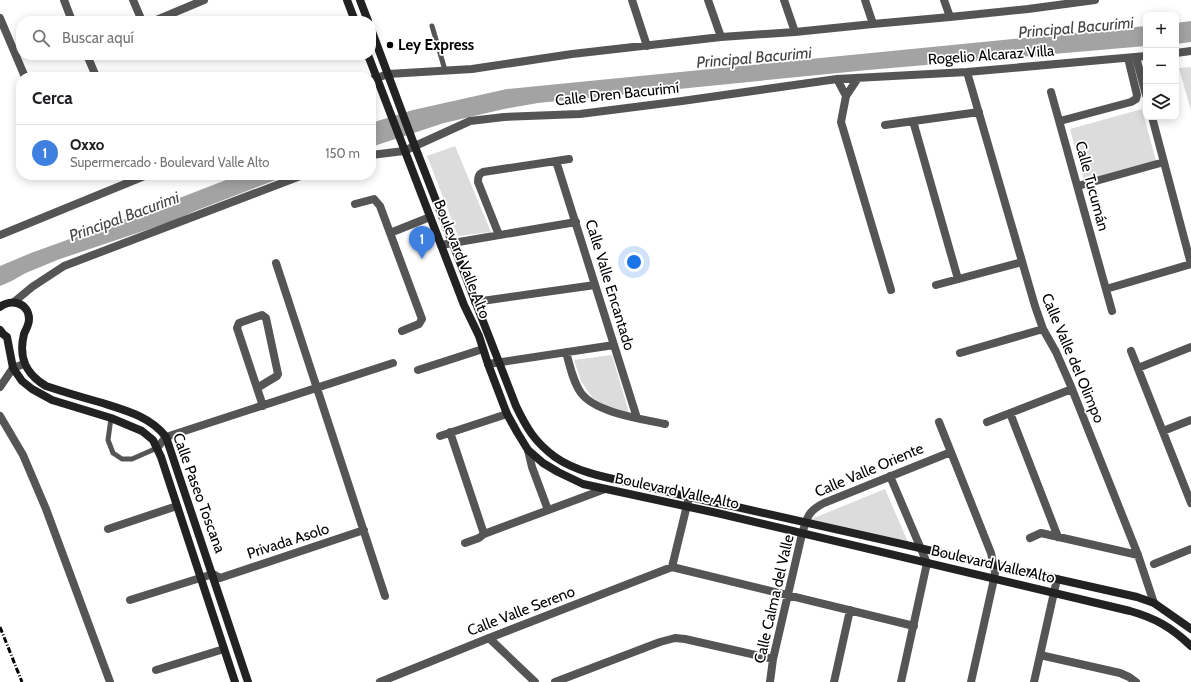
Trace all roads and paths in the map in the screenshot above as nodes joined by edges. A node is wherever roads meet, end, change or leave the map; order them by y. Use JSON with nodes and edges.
{"nodes":[{"id":1,"x":64,"y":0,"type":"edge"},
{"id":2,"x":133,"y":0,"type":"edge"},
{"id":3,"x":347,"y":0,"type":"edge"},
{"id":4,"x":360,"y":0,"type":"edge"},
{"id":5,"x":632,"y":0,"type":"edge"},
{"id":6,"x":708,"y":0,"type":"edge"},
{"id":7,"x":784,"y":0,"type":"edge"},
{"id":8,"x":865,"y":0,"type":"edge"},
{"id":9,"x":944,"y":0,"type":"edge"},
{"id":10,"x":1025,"y":0,"type":"edge"},
{"id":11,"x":1095,"y":0,"type":"edge"},
{"id":12,"x":199,"y":1,"type":"edge"},
{"id":13,"x":1028,"y":9,"type":"junction"},
{"id":14,"x":70,"y":16,"type":"edge"},
{"id":15,"x":140,"y":16,"type":"edge"},
{"id":16,"x":165,"y":16,"type":"edge"},
{"id":17,"x":353,"y":16,"type":"edge"},
{"id":18,"x":366,"y":16,"type":"edge"},
{"id":19,"x":950,"y":17,"type":"junction"},
{"id":20,"x":0,"y":18,"type":"edge"},
{"id":21,"x":873,"y":24,"type":"junction"},
{"id":22,"x":432,"y":26,"type":"dead end"},
{"id":23,"x":795,"y":32,"type":"junction"},
{"id":24,"x":721,"y":37,"type":"junction"},
{"id":25,"x":376,"y":42,"type":"edge"},
{"id":26,"x":647,"y":46,"type":"junction"},
{"id":27,"x":1191,"y":51,"type":"edge"},
{"id":28,"x":1179,"y":53,"type":"edge"},
{"id":29,"x":16,"y":56,"type":"edge"},
{"id":30,"x":1143,"y":56,"type":"edge"},
{"id":31,"x":1132,"y":58,"type":"junction"},
{"id":32,"x":18,"y":60,"type":"edge"},
{"id":33,"x":89,"y":60,"type":"edge"},
{"id":34,"x":369,"y":60,"type":"edge"},
{"id":35,"x":445,"y":70,"type":"junction"},
{"id":36,"x":23,"y":72,"type":"edge"},
{"id":37,"x":94,"y":72,"type":"edge"},
{"id":38,"x":372,"y":72,"type":"edge"},
{"id":39,"x":967,"y":72,"type":"junction"},
{"id":40,"x":388,"y":74,"type":"junction"},
{"id":41,"x":376,"y":78,"type":"edge"},
{"id":42,"x":858,"y":78,"type":"junction"},
{"id":43,"x":837,"y":79,"type":"junction"},
{"id":44,"x":376,"y":84,"type":"edge"},
{"id":45,"x":1143,"y":87,"type":"edge"},
{"id":46,"x":1051,"y":92,"type":"dead end"},
{"id":47,"x":846,"y":96,"type":"junction"},
{"id":48,"x":979,"y":112,"type":"junction"},
{"id":49,"x":1153,"y":120,"type":"edge"},
{"id":50,"x":913,"y":121,"type":"junction"},
{"id":51,"x":1060,"y":121,"type":"junction"},
{"id":52,"x":885,"y":125,"type":"dead end"},
{"id":53,"x":413,"y":142,"type":"junction"},
{"id":54,"x":403,"y":147,"type":"junction"},
{"id":55,"x":376,"y":154,"type":"edge"},
{"id":56,"x":569,"y":159,"type":"dead end"},
{"id":57,"x":556,"y":161,"type":"junction"},
{"id":58,"x":1164,"y":162,"type":"junction"},
{"id":59,"x":134,"y":180,"type":"edge"},
{"id":60,"x":290,"y":180,"type":"edge"},
{"id":61,"x":1078,"y":186,"type":"junction"},
{"id":62,"x":355,"y":204,"type":"dead end"},
{"id":63,"x":430,"y":217,"type":"junction"},
{"id":64,"x":576,"y":222,"type":"junction"},
{"id":65,"x":390,"y":233,"type":"junction"},
{"id":66,"x":0,"y":235,"type":"edge"},
{"id":67,"x":499,"y":235,"type":"junction"},
{"id":68,"x":453,"y":243,"type":"junction"},
{"id":69,"x":441,"y":245,"type":"junction"},
{"id":70,"x":1022,"y":262,"type":"junction"},
{"id":71,"x":276,"y":263,"type":"dead end"},
{"id":72,"x":1191,"y":264,"type":"edge"},
{"id":73,"x":958,"y":280,"type":"junction"},
{"id":74,"x":595,"y":285,"type":"junction"},
{"id":75,"x":936,"y":286,"type":"dead end"},
{"id":76,"x":1106,"y":289,"type":"junction"},
{"id":77,"x":891,"y":290,"type":"dead end"},
{"id":78,"x":14,"y":302,"type":"junction"},
{"id":79,"x":475,"y":302,"type":"junction"},
{"id":80,"x":0,"y":307,"type":"edge"},
{"id":81,"x":1112,"y":311,"type":"dead end"},
{"id":82,"x":0,"y":330,"type":"edge"},
{"id":83,"x":1043,"y":330,"type":"junction"},
{"id":84,"x":402,"y":331,"type":"dead end"},
{"id":85,"x":24,"y":333,"type":"junction"},
{"id":86,"x":7,"y":336,"type":"junction"},
{"id":87,"x":614,"y":345,"type":"junction"},
{"id":88,"x":1191,"y":347,"type":"edge"},
{"id":89,"x":483,"y":349,"type":"junction"},
{"id":90,"x":1130,"y":351,"type":"dead end"},
{"id":91,"x":566,"y":352,"type":"junction"},
{"id":92,"x":960,"y":353,"type":"dead end"},
{"id":93,"x":499,"y":362,"type":"junction"},
{"id":94,"x":393,"y":363,"type":"dead end"},
{"id":95,"x":24,"y":364,"type":"junction"},
{"id":96,"x":488,"y":364,"type":"junction"},
{"id":97,"x":13,"y":368,"type":"junction"},
{"id":98,"x":1138,"y":368,"type":"junction"},
{"id":99,"x":418,"y":370,"type":"dead end"},
{"id":100,"x":0,"y":387,"type":"edge"},
{"id":101,"x":257,"y":388,"type":"junction"},
{"id":102,"x":318,"y":388,"type":"junction"},
{"id":103,"x":1072,"y":389,"type":"junction"},
{"id":104,"x":57,"y":390,"type":"junction"},
{"id":105,"x":52,"y":400,"type":"junction"},
{"id":106,"x":263,"y":406,"type":"junction"},
{"id":107,"x":127,"y":411,"type":"junction"},
{"id":108,"x":1010,"y":413,"type":"junction"},
{"id":109,"x":507,"y":414,"type":"junction"},
{"id":110,"x":0,"y":416,"type":"edge"},
{"id":111,"x":111,"y":418,"type":"junction"},
{"id":112,"x":637,"y":418,"type":"junction"},
{"id":113,"x":1191,"y":420,"type":"edge"},
{"id":114,"x":121,"y":422,"type":"junction"},
{"id":115,"x":939,"y":422,"type":"dead end"},
{"id":116,"x":987,"y":422,"type":"dead end"},
{"id":117,"x":665,"y":424,"type":"dead end"},
{"id":118,"x":1163,"y":430,"type":"junction"},
{"id":119,"x":450,"y":432,"type":"junction"},
{"id":120,"x":440,"y":436,"type":"dead end"},
{"id":121,"x":166,"y":437,"type":"junction"},
{"id":122,"x":157,"y":448,"type":"junction"},
{"id":123,"x":528,"y":450,"type":"junction"},
{"id":124,"x":951,"y":452,"type":"junction"},
{"id":125,"x":890,"y":476,"type":"junction"},
{"id":126,"x":605,"y":489,"type":"junction"},
{"id":127,"x":1189,"y":493,"type":"edge"},
{"id":128,"x":689,"y":497,"type":"junction"},
{"id":129,"x":1191,"y":502,"type":"edge"},
{"id":130,"x":177,"y":506,"type":"junction"},
{"id":131,"x":687,"y":508,"type":"junction"},
{"id":132,"x":548,"y":510,"type":"junction"},
{"id":133,"x":806,"y":522,"type":"junction"},
{"id":134,"x":108,"y":529,"type":"dead end"},
{"id":135,"x":364,"y":530,"type":"junction"},
{"id":136,"x":484,"y":534,"type":"junction"},
{"id":137,"x":802,"y":534,"type":"junction"},
{"id":138,"x":1058,"y":537,"type":"junction"},
{"id":139,"x":1030,"y":538,"type":"dead end"},
{"id":140,"x":465,"y":543,"type":"dead end"},
{"id":141,"x":920,"y":548,"type":"junction"},
{"id":142,"x":1191,"y":549,"type":"edge"},
{"id":143,"x":1138,"y":555,"type":"junction"},
{"id":144,"x":927,"y":563,"type":"junction"},
{"id":145,"x":994,"y":564,"type":"junction"},
{"id":146,"x":1154,"y":564,"type":"dead end"},
{"id":147,"x":672,"y":567,"type":"junction"},
{"id":148,"x":213,"y":574,"type":"junction"},
{"id":149,"x":201,"y":578,"type":"junction"},
{"id":150,"x":1056,"y":578,"type":"junction"},
{"id":151,"x":994,"y":579,"type":"junction"},
{"id":152,"x":1053,"y":593,"type":"junction"},
{"id":153,"x":789,"y":595,"type":"junction"},
{"id":154,"x":385,"y":596,"type":"dead end"},
{"id":155,"x":130,"y":600,"type":"dead end"},
{"id":156,"x":1154,"y":603,"type":"junction"},
{"id":157,"x":850,"y":610,"type":"junction"},
{"id":158,"x":914,"y":626,"type":"junction"},
{"id":159,"x":1191,"y":629,"type":"edge"},
{"id":160,"x":489,"y":638,"type":"junction"},
{"id":161,"x":1191,"y":646,"type":"edge"},
{"id":162,"x":224,"y":649,"type":"junction"},
{"id":163,"x":1040,"y":655,"type":"junction"},
{"id":164,"x":773,"y":659,"type":"junction"},
{"id":165,"x":156,"y":670,"type":"dead end"},
{"id":166,"x":110,"y":682,"type":"edge"},
{"id":167,"x":236,"y":682,"type":"edge"},
{"id":168,"x":248,"y":682,"type":"edge"},
{"id":169,"x":380,"y":682,"type":"edge"},
{"id":170,"x":535,"y":682,"type":"edge"},
{"id":171,"x":555,"y":682,"type":"edge"},
{"id":172,"x":770,"y":682,"type":"edge"},
{"id":173,"x":834,"y":682,"type":"edge"},
{"id":174,"x":901,"y":682,"type":"edge"},
{"id":175,"x":971,"y":682,"type":"edge"},
{"id":176,"x":1034,"y":682,"type":"edge"},
{"id":177,"x":1136,"y":682,"type":"edge"}],
"edges":[{"from":1,"to":14,"type":"street"},
{"from":2,"to":15,"type":"street"},
{"from":3,"to":17,"type":"street"},
{"from":4,"to":18,"type":"street"},
{"from":5,"to":26,"type":"street"},
{"from":6,"to":24,"type":"street"},
{"from":7,"to":23,"type":"street"},
{"from":8,"to":21,"type":"street"},
{"from":9,"to":19,"type":"street"},
{"from":10,"to":13,"type":"street"},
{"from":11,"to":13,"type":"street"},
{"from":12,"to":16,"type":"street"},
{"from":13,"to":19,"type":"street"},
{"from":19,"to":21,"type":"street"},
{"from":20,"to":29,"type":"street"},
{"from":21,"to":23,"type":"street"},
{"from":22,"to":35,"type":"lane"},
{"from":23,"to":24,"type":"street"},
{"from":24,"to":26,"type":"street"},
{"from":25,"to":40,"type":"street","name":"Boulevard Valle Alto"},
{"from":26,"to":35,"type":"street"},
{"from":27,"to":28,"type":"street"},
{"from":30,"to":31,"type":"street","name":"Rogelio Alcaraz Villa"},
{"from":31,"to":39,"type":"street","name":"Rogelio Alcaraz Villa"},
{"from":31,"to":45,"type":"street"},
{"from":31,"to":51,"type":"street"},
{"from":32,"to":36,"type":"street"},
{"from":33,"to":37,"type":"street"},
{"from":34,"to":38,"type":"street","name":"Boulevard Valle Alto"},
{"from":35,"to":40,"type":"street"},
{"from":39,"to":42,"type":"street","name":"Rogelio Alcaraz Villa"},
{"from":39,"to":48,"type":"street","name":"Calle Valle del Olimpo"},
{"from":40,"to":41,"type":"street"},
{"from":40,"to":53,"type":"street","name":"Boulevard Valle Alto"},
{"from":42,"to":43,"type":"street","name":"Rogelio Alcaraz Villa"},
{"from":42,"to":47,"type":"street"},
{"from":43,"to":47,"type":"street"},
{"from":43,"to":53,"type":"street","name":"Calle Dren Bacurimí"},
{"from":44,"to":54,"type":"street","name":"Boulevard Valle Alto"},
{"from":46,"to":51,"type":"street","name":"Calle Tucumán"},
{"from":47,"to":77,"type":"street"},
{"from":48,"to":50,"type":"street"},
{"from":48,"to":70,"type":"street","name":"Calle Valle del Olimpo"},
{"from":49,"to":58,"type":"street"},
{"from":50,"to":52,"type":"street"},
{"from":50,"to":73,"type":"street"},
{"from":51,"to":61,"type":"street","name":"Calle Tucumán"},
{"from":53,"to":54,"type":"street","name":"Calle Dren Bacurimí"},
{"from":53,"to":68,"type":"street","name":"Boulevard Valle Alto"},
{"from":54,"to":55,"type":"street","name":"Calle Dren Bacurimí"},
{"from":54,"to":63,"type":"street","name":"Boulevard Valle Alto"},
{"from":56,"to":57,"type":"street"},
{"from":57,"to":64,"type":"street","name":"Calle Valle Encantado"},
{"from":57,"to":67,"type":"street"},
{"from":58,"to":61,"type":"street"},
{"from":58,"to":72,"type":"street"},
{"from":59,"to":66,"type":"street"},
{"from":60,"to":78,"type":"street"},
{"from":61,"to":76,"type":"street","name":"Calle Tucumán"},
{"from":62,"to":65,"type":"street"},
{"from":63,"to":65,"type":"street"},
{"from":63,"to":69,"type":"street","name":"Boulevard Valle Alto"},
{"from":64,"to":67,"type":"street"},
{"from":64,"to":74,"type":"street","name":"Calle Valle Encantado"},
{"from":65,"to":84,"type":"street"},
{"from":67,"to":68,"type":"street"},
{"from":68,"to":69,"type":"street"},
{"from":68,"to":79,"type":"street","name":"Boulevard Valle Alto"},
{"from":69,"to":89,"type":"street","name":"Boulevard Valle Alto"},
{"from":70,"to":73,"type":"street"},
{"from":70,"to":83,"type":"street","name":"Calle Valle del Olimpo"},
{"from":71,"to":102,"type":"street"},
{"from":72,"to":76,"type":"street"},
{"from":73,"to":75,"type":"street"},
{"from":74,"to":79,"type":"street"},
{"from":74,"to":87,"type":"street","name":"Calle Valle Encantado"},
{"from":76,"to":81,"type":"street","name":"Calle Tucumán"},
{"from":78,"to":80,"type":"street"},
{"from":78,"to":85,"type":"street"},
{"from":79,"to":93,"type":"street","name":"Boulevard Valle Alto"},
{"from":82,"to":86,"type":"street"},
{"from":83,"to":92,"type":"street"},
{"from":83,"to":103,"type":"street","name":"Calle Valle del Olimpo"},
{"from":85,"to":86,"type":"street"},
{"from":85,"to":95,"type":"street"},
{"from":86,"to":97,"type":"street","name":"Calle Paseo Toscana"},
{"from":87,"to":91,"type":"street"},
{"from":87,"to":112,"type":"street","name":"Calle Valle Encantado"},
{"from":88,"to":98,"type":"street"},
{"from":89,"to":96,"type":"street","name":"Boulevard Valle Alto"},
{"from":89,"to":99,"type":"street"},
{"from":90,"to":98,"type":"street"},
{"from":91,"to":93,"type":"street"},
{"from":91,"to":112,"type":"street"},
{"from":93,"to":96,"type":"street"},
{"from":93,"to":128,"type":"street","name":"Boulevard Valle Alto"},
{"from":94,"to":102,"type":"street"},
{"from":95,"to":97,"type":"street"},
{"from":95,"to":104,"type":"street","name":"Calle Paseo Toscana"},
{"from":96,"to":109,"type":"street","name":"Boulevard Valle Alto"},
{"from":97,"to":100,"type":"street"},
{"from":97,"to":105,"type":"street","name":"Calle Paseo Toscana"},
{"from":98,"to":118,"type":"street"},
{"from":101,"to":101,"type":"street"},
{"from":101,"to":106,"type":"street"},
{"from":102,"to":106,"type":"street"},
{"from":102,"to":135,"type":"street"},
{"from":103,"to":108,"type":"street"},
{"from":103,"to":143,"type":"street","name":"Calle Valle del Olimpo"},
{"from":104,"to":105,"type":"street"},
{"from":104,"to":107,"type":"street","name":"Calle Paseo Toscana"},
{"from":105,"to":111,"type":"street","name":"Calle Paseo Toscana"},
{"from":106,"to":121,"type":"street"},
{"from":107,"to":114,"type":"street"},
{"from":107,"to":121,"type":"street","name":"Calle Paseo Toscana"},
{"from":108,"to":116,"type":"street"},
{"from":108,"to":138,"type":"street"},
{"from":109,"to":119,"type":"street"},
{"from":109,"to":123,"type":"street","name":"Boulevard Valle Alto"},
{"from":110,"to":166,"type":"street"},
{"from":111,"to":114,"type":"street","name":"Calle Paseo Toscana"},
{"from":111,"to":122,"type":"lane"},
{"from":112,"to":117,"type":"street"},
{"from":113,"to":118,"type":"street"},
{"from":114,"to":122,"type":"street","name":"Calle Paseo Toscana"},
{"from":115,"to":124,"type":"street"},
{"from":118,"to":127,"type":"street"},
{"from":119,"to":120,"type":"street"},
{"from":119,"to":136,"type":"street"},
{"from":121,"to":122,"type":"street"},
{"from":121,"to":148,"type":"street","name":"Calle Paseo Toscana"},
{"from":122,"to":130,"type":"street","name":"Calle Paseo Toscana"},
{"from":123,"to":126,"type":"street","name":"Boulevard Valle Alto"},
{"from":123,"to":132,"type":"street"},
{"from":124,"to":125,"type":"street","name":"Calle Valle Oriente"},
{"from":124,"to":145,"type":"street"},
{"from":125,"to":133,"type":"street","name":"Calle Valle Oriente"},
{"from":125,"to":141,"type":"street"},
{"from":126,"to":131,"type":"street","name":"Boulevard Valle Alto"},
{"from":126,"to":132,"type":"street"},
{"from":127,"to":129,"type":"street"},
{"from":128,"to":131,"type":"street"},
{"from":128,"to":133,"type":"street","name":"Boulevard Valle Alto"},
{"from":130,"to":134,"type":"street"},
{"from":130,"to":149,"type":"street","name":"Calle Paseo Toscana"},
{"from":131,"to":137,"type":"street","name":"Boulevard Valle Alto"},
{"from":131,"to":147,"type":"street"},
{"from":132,"to":136,"type":"street"},
{"from":133,"to":137,"type":"street","name":"Calle Calma del Valle"},
{"from":133,"to":141,"type":"street","name":"Boulevard Valle Alto"},
{"from":135,"to":148,"type":"street","name":"Privada Asolo"},
{"from":135,"to":154,"type":"street"},
{"from":136,"to":140,"type":"street"},
{"from":137,"to":144,"type":"street","name":"Boulevard Valle Alto"},
{"from":137,"to":153,"type":"street","name":"Calle Calma del Valle"},
{"from":138,"to":139,"type":"street"},
{"from":138,"to":143,"type":"street"},
{"from":141,"to":144,"type":"street"},
{"from":141,"to":145,"type":"street","name":"Boulevard Valle Alto"},
{"from":142,"to":146,"type":"street"},
{"from":143,"to":156,"type":"street","name":"Calle Valle del Olimpo"},
{"from":144,"to":151,"type":"street","name":"Boulevard Valle Alto"},
{"from":144,"to":158,"type":"street"},
{"from":145,"to":150,"type":"street","name":"Boulevard Valle Alto"},
{"from":145,"to":151,"type":"street"},
{"from":147,"to":153,"type":"street"},
{"from":147,"to":160,"type":"street","name":"Calle Valle Sereno"},
{"from":148,"to":149,"type":"street","name":"Privada Asolo"},
{"from":148,"to":168,"type":"street","name":"Calle Paseo Toscana"},
{"from":149,"to":155,"type":"street","name":"Privada Asolo"},
{"from":149,"to":162,"type":"street","name":"Calle Paseo Toscana"},
{"from":150,"to":152,"type":"street"},
{"from":150,"to":156,"type":"street","name":"Boulevard Valle Alto"},
{"from":151,"to":152,"type":"street","name":"Boulevard Valle Alto"},
{"from":151,"to":175,"type":"street"},
{"from":152,"to":161,"type":"street","name":"Boulevard Valle Alto"},
{"from":152,"to":163,"type":"street"},
{"from":153,"to":157,"type":"street"},
{"from":153,"to":164,"type":"street","name":"Calle Calma del Valle"},
{"from":156,"to":159,"type":"street","name":"Boulevard Valle Alto"},
{"from":157,"to":158,"type":"street"},
{"from":157,"to":173,"type":"street"},
{"from":158,"to":174,"type":"street"},
{"from":160,"to":169,"type":"street","name":"Calle Valle Sereno"},
{"from":160,"to":170,"type":"street"},
{"from":162,"to":165,"type":"street"},
{"from":162,"to":167,"type":"street","name":"Calle Paseo Toscana"},
{"from":163,"to":176,"type":"street"},
{"from":163,"to":177,"type":"street"},
{"from":164,"to":171,"type":"street"},
{"from":164,"to":172,"type":"street","name":"Calle Calma del Valle"}]}
